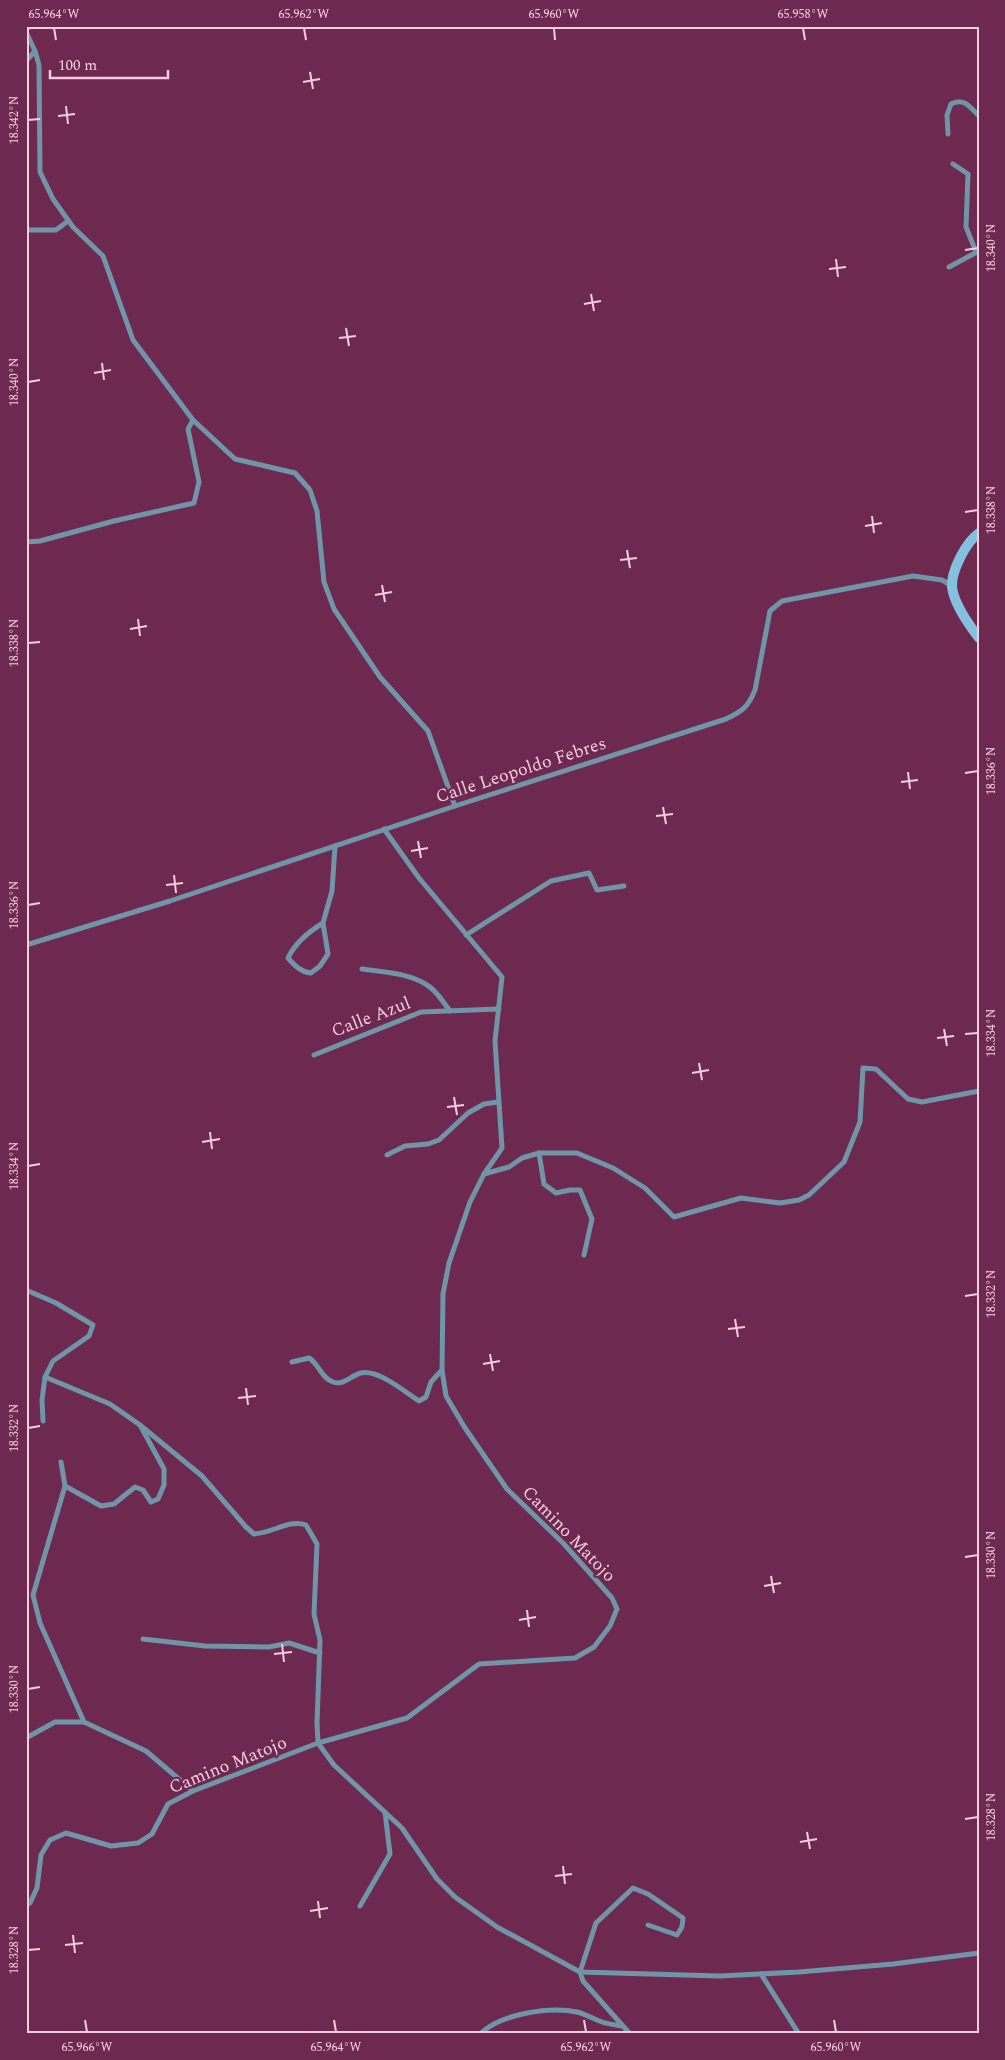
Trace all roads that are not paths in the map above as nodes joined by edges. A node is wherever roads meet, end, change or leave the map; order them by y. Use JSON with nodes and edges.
{"nodes":[{"id":1,"x":31,"y":26,"type":"edge"},
{"id":2,"x":26,"y":29,"type":"edge"},
{"id":3,"x":26,"y":32,"type":"edge"},
{"id":4,"x":35,"y":51,"type":"junction"},
{"id":5,"x":26,"y":61,"type":"edge"},
{"id":6,"x":979,"y":116,"type":"edge"},
{"id":7,"x":948,"y":134,"type":"dead end"},
{"id":8,"x":953,"y":164,"type":"dead end"},
{"id":9,"x":68,"y":221,"type":"junction"},
{"id":10,"x":26,"y":228,"type":"edge"},
{"id":11,"x":977,"y":252,"type":"edge"},
{"id":12,"x":949,"y":268,"type":"dead end"},
{"id":13,"x":193,"y":420,"type":"junction"},
{"id":14,"x":979,"y":533,"type":"edge"},
{"id":15,"x":26,"y":542,"type":"edge"},
{"id":16,"x":952,"y":586,"type":"junction"},
{"id":17,"x":979,"y":638,"type":"edge"},
{"id":18,"x":455,"y":806,"type":"junction"},
{"id":19,"x":384,"y":830,"type":"junction"},
{"id":20,"x":334,"y":846,"type":"junction"},
{"id":21,"x":624,"y":886,"type":"dead end"},
{"id":22,"x":323,"y":923,"type":"junction"},
{"id":23,"x":466,"y":934,"type":"junction"},
{"id":24,"x":26,"y":945,"type":"edge"},
{"id":25,"x":362,"y":969,"type":"dead end"},
{"id":26,"x":499,"y":1009,"type":"junction"},
{"id":27,"x":450,"y":1011,"type":"junction"},
{"id":28,"x":314,"y":1055,"type":"dead end"},
{"id":29,"x":979,"y":1091,"type":"edge"},
{"id":30,"x":498,"y":1102,"type":"junction"},
{"id":31,"x":539,"y":1153,"type":"junction"},
{"id":32,"x":387,"y":1155,"type":"dead end"},
{"id":33,"x":484,"y":1174,"type":"junction"},
{"id":34,"x":584,"y":1255,"type":"dead end"},
{"id":35,"x":26,"y":1290,"type":"edge"},
{"id":36,"x":292,"y":1362,"type":"dead end"},
{"id":37,"x":442,"y":1370,"type":"junction"},
{"id":38,"x":46,"y":1378,"type":"junction"},
{"id":39,"x":43,"y":1421,"type":"dead end"},
{"id":40,"x":140,"y":1425,"type":"junction"},
{"id":41,"x":61,"y":1462,"type":"dead end"},
{"id":42,"x":65,"y":1486,"type":"junction"},
{"id":43,"x":142,"y":1639,"type":"dead end"},
{"id":44,"x":320,"y":1652,"type":"junction"},
{"id":45,"x":84,"y":1722,"type":"junction"},
{"id":46,"x":26,"y":1738,"type":"edge"},
{"id":47,"x":318,"y":1743,"type":"junction"},
{"id":48,"x":193,"y":1791,"type":"junction"},
{"id":49,"x":385,"y":1812,"type":"junction"},
{"id":50,"x":26,"y":1905,"type":"edge"},
{"id":51,"x":360,"y":1906,"type":"dead end"},
{"id":52,"x":648,"y":1925,"type":"dead end"},
{"id":53,"x":979,"y":1953,"type":"edge"},
{"id":54,"x":580,"y":1972,"type":"junction"},
{"id":55,"x":760,"y":1974,"type":"junction"},
{"id":56,"x":622,"y":2026,"type":"junction"},
{"id":57,"x":480,"y":2034,"type":"edge"},
{"id":58,"x":630,"y":2034,"type":"edge"},
{"id":59,"x":799,"y":2034,"type":"edge"}],
"edges":[{"from":1,"to":2,"type":"street"},
{"from":3,"to":4,"type":"street"},
{"from":4,"to":5,"type":"street"},
{"from":4,"to":9,"type":"street"},
{"from":6,"to":7,"type":"street"},
{"from":8,"to":11,"type":"street"},
{"from":9,"to":10,"type":"street"},
{"from":9,"to":13,"type":"street"},
{"from":11,"to":12,"type":"street"},
{"from":13,"to":15,"type":"street"},
{"from":13,"to":18,"type":"street"},
{"from":14,"to":16,"type":"street"},
{"from":16,"to":17,"type":"street"},
{"from":16,"to":18,"type":"street","name":"Calle Leopoldo Febres"},
{"from":18,"to":19,"type":"street","name":"Calle Leopoldo Febres"},
{"from":19,"to":20,"type":"street","name":"Calle Leopoldo Febres"},
{"from":19,"to":23,"type":"street","name":"Camino Matojo"},
{"from":20,"to":22,"type":"street"},
{"from":20,"to":24,"type":"street","name":"Calle Leopoldo Febres"},
{"from":21,"to":23,"type":"street"},
{"from":22,"to":22,"type":"street"},
{"from":23,"to":26,"type":"street","name":"Camino Matojo"},
{"from":25,"to":27,"type":"street"},
{"from":26,"to":27,"type":"street","name":"Calle Azul"},
{"from":26,"to":30,"type":"street","name":"Camino Matojo"},
{"from":27,"to":28,"type":"street","name":"Calle Azul"},
{"from":29,"to":31,"type":"street"},
{"from":30,"to":32,"type":"street"},
{"from":30,"to":33,"type":"street","name":"Camino Matojo"},
{"from":31,"to":33,"type":"street"},
{"from":31,"to":34,"type":"street"},
{"from":33,"to":37,"type":"street","name":"Camino Matojo"},
{"from":35,"to":38,"type":"street"},
{"from":36,"to":37,"type":"street"},
{"from":37,"to":47,"type":"street","name":"Camino Matojo"},
{"from":38,"to":39,"type":"street"},
{"from":38,"to":40,"type":"street"},
{"from":40,"to":42,"type":"street"},
{"from":40,"to":44,"type":"street"},
{"from":41,"to":42,"type":"street"},
{"from":42,"to":45,"type":"street"},
{"from":43,"to":44,"type":"street"},
{"from":44,"to":47,"type":"street"},
{"from":45,"to":46,"type":"street"},
{"from":45,"to":48,"type":"street"},
{"from":47,"to":48,"type":"street","name":"Camino Matojo"},
{"from":47,"to":49,"type":"street"},
{"from":48,"to":50,"type":"street","name":"Camino Matojo"},
{"from":49,"to":51,"type":"street"},
{"from":49,"to":54,"type":"street"},
{"from":52,"to":54,"type":"street"},
{"from":53,"to":55,"type":"street"},
{"from":54,"to":55,"type":"street"},
{"from":54,"to":56,"type":"street"},
{"from":55,"to":59,"type":"street"},
{"from":56,"to":57,"type":"street"},
{"from":56,"to":58,"type":"street"}]}
